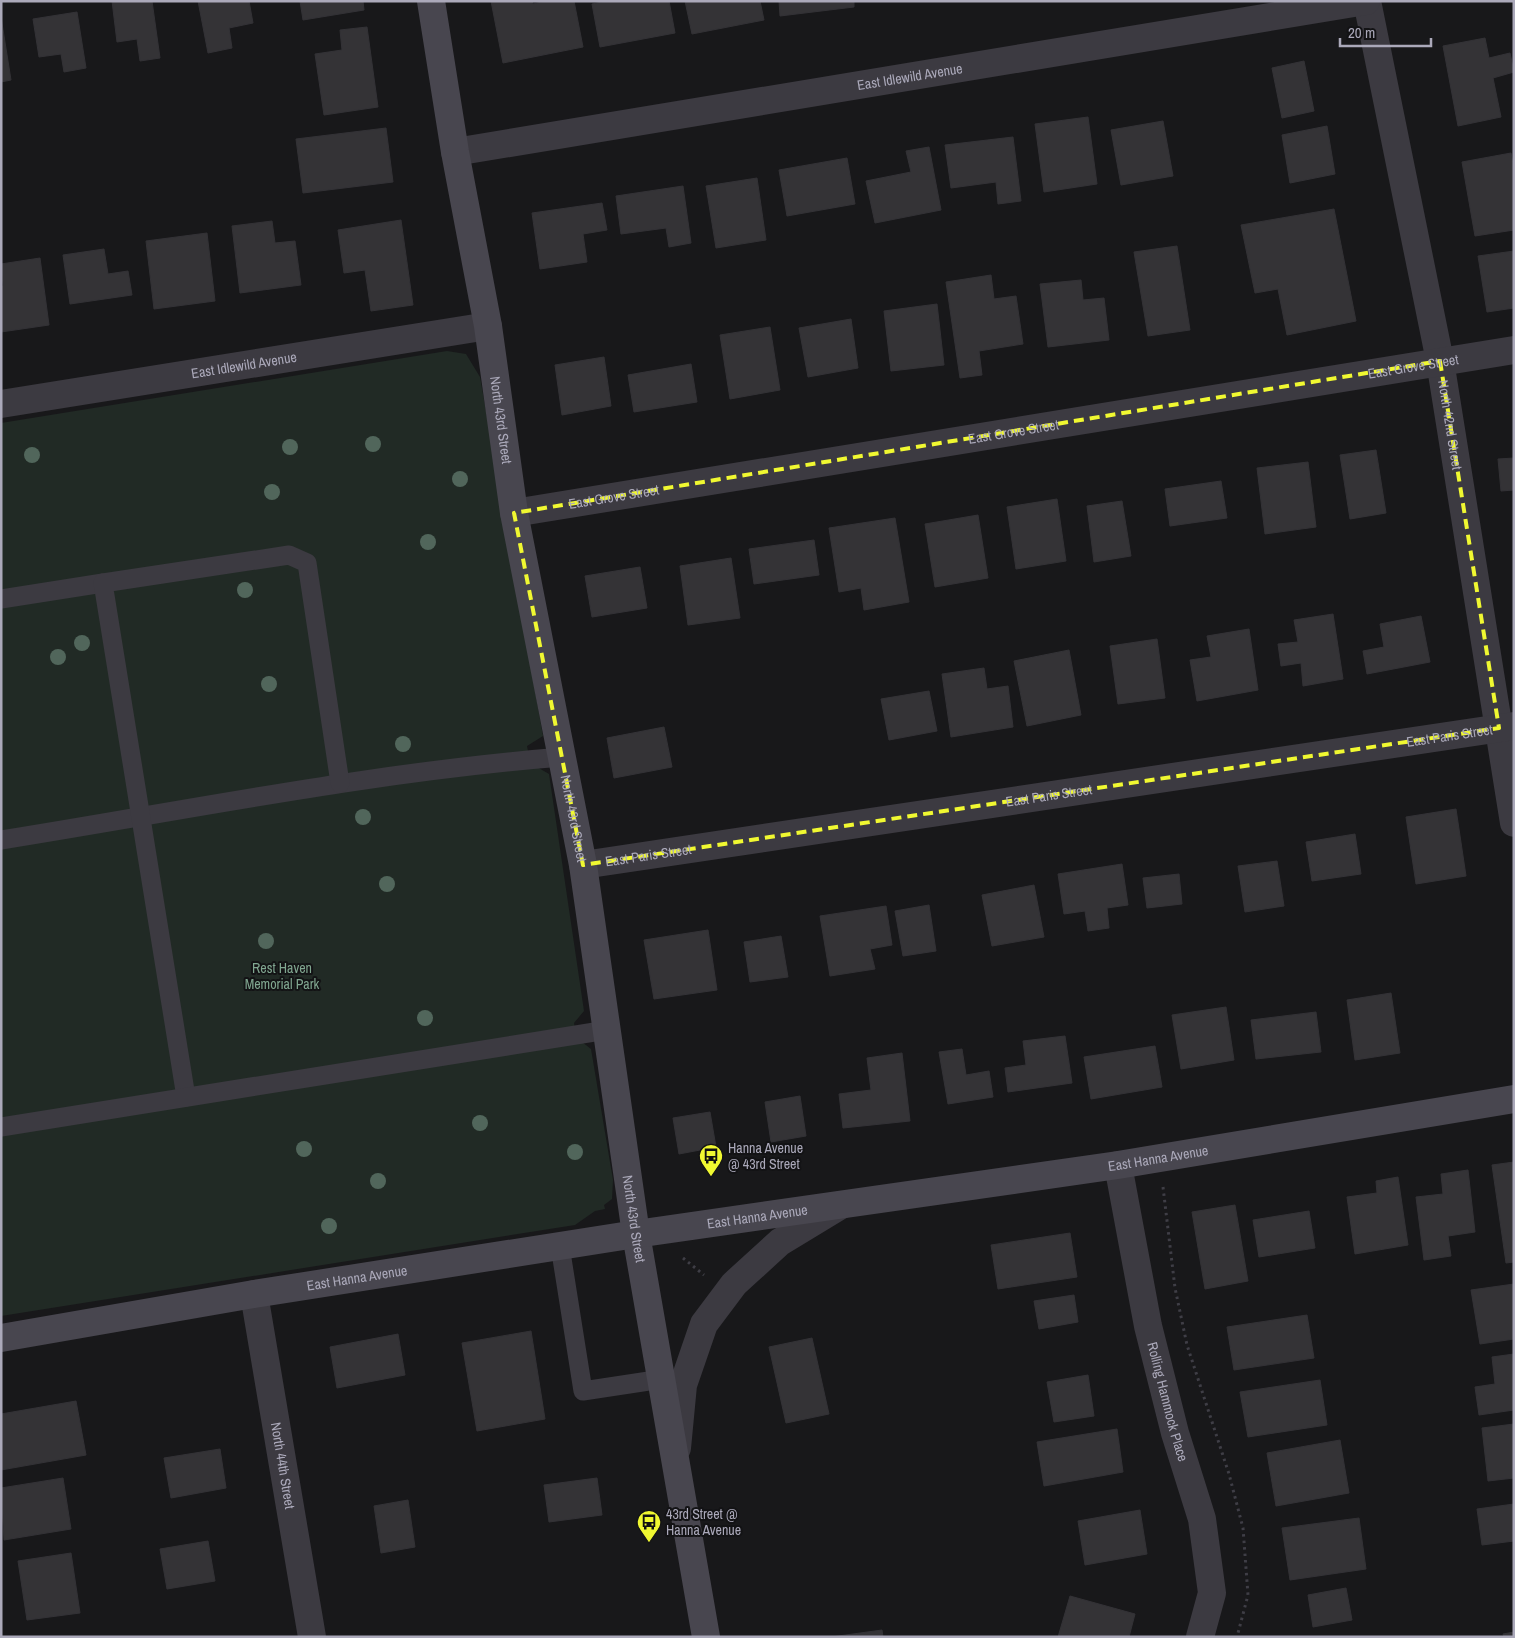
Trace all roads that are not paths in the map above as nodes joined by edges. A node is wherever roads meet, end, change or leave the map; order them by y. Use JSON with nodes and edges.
{"nodes":[{"id":1,"x":431,"y":1,"type":"edge"},
{"id":2,"x":1366,"y":1,"type":"edge"},
{"id":3,"x":456,"y":152,"type":"junction"},
{"id":4,"x":488,"y":326,"type":"junction"},
{"id":5,"x":1514,"y":350,"type":"edge"},
{"id":6,"x":1440,"y":362,"type":"junction"},
{"id":7,"x":1,"y":404,"type":"edge"},
{"id":8,"x":514,"y":513,"type":"junction"},
{"id":9,"x":103,"y":583,"type":"junction"},
{"id":10,"x":1,"y":599,"type":"edge"},
{"id":11,"x":1506,"y":727,"type":"edge"},
{"id":12,"x":562,"y":757,"type":"junction"},
{"id":13,"x":340,"y":784,"type":"junction"},
{"id":14,"x":142,"y":817,"type":"junction"},
{"id":15,"x":1514,"y":823,"type":"edge"},
{"id":16,"x":1,"y":840,"type":"edge"},
{"id":17,"x":583,"y":865,"type":"junction"},
{"id":18,"x":607,"y":1030,"type":"junction"},
{"id":19,"x":186,"y":1096,"type":"junction"},
{"id":20,"x":1514,"y":1099,"type":"edge"},
{"id":21,"x":1,"y":1127,"type":"edge"},
{"id":22,"x":1118,"y":1165,"type":"junction"},
{"id":23,"x":841,"y":1205,"type":"junction"},
{"id":24,"x":636,"y":1234,"type":"junction"},
{"id":25,"x":560,"y":1246,"type":"junction"},
{"id":26,"x":254,"y":1294,"type":"junction"},
{"id":27,"x":1,"y":1338,"type":"edge"},
{"id":28,"x":662,"y":1379,"type":"junction"},
{"id":29,"x":675,"y":1460,"type":"junction"},
{"id":30,"x":312,"y":1637,"type":"edge"},
{"id":31,"x":706,"y":1637,"type":"edge"},
{"id":32,"x":1200,"y":1637,"type":"edge"}],
"edges":[{"from":1,"to":3,"type":"street","name":"North 43rd Street"},
{"from":2,"to":3,"type":"street","name":"East Idlewild Avenue"},
{"from":2,"to":6,"type":"street","name":"North 42nd Street"},
{"from":3,"to":4,"type":"street","name":"North 43rd Street"},
{"from":4,"to":7,"type":"street","name":"East Idlewild Avenue"},
{"from":4,"to":8,"type":"street","name":"North 43rd Street"},
{"from":5,"to":6,"type":"street","name":"East Grove Street"},
{"from":6,"to":8,"type":"street","name":"East Grove Street"},
{"from":6,"to":11,"type":"street","name":"North 42nd Street"},
{"from":8,"to":12,"type":"street","name":"North 43rd Street"},
{"from":9,"to":10,"type":"lane"},
{"from":9,"to":13,"type":"lane"},
{"from":9,"to":14,"type":"lane"},
{"from":11,"to":15,"type":"street","name":"North 42nd Street"},
{"from":11,"to":17,"type":"street","name":"East Paris Street"},
{"from":12,"to":13,"type":"lane"},
{"from":12,"to":17,"type":"street","name":"North 43rd Street"},
{"from":13,"to":14,"type":"lane"},
{"from":14,"to":16,"type":"lane"},
{"from":14,"to":19,"type":"lane"},
{"from":17,"to":18,"type":"street","name":"North 43rd Street"},
{"from":18,"to":19,"type":"lane"},
{"from":18,"to":24,"type":"street","name":"North 43rd Street"},
{"from":19,"to":21,"type":"lane"},
{"from":20,"to":22,"type":"street","name":"East Hanna Avenue"},
{"from":22,"to":23,"type":"street","name":"East Hanna Avenue"},
{"from":22,"to":32,"type":"street","name":"Rolling Hammock Place"},
{"from":23,"to":24,"type":"street","name":"East Hanna Avenue"},
{"from":23,"to":29,"type":"street"},
{"from":24,"to":25,"type":"street","name":"East Hanna Avenue"},
{"from":24,"to":28,"type":"street","name":"North 43rd Street"},
{"from":25,"to":26,"type":"street","name":"East Hanna Avenue"},
{"from":25,"to":28,"type":"lane"},
{"from":26,"to":27,"type":"street","name":"East Hanna Avenue"},
{"from":26,"to":30,"type":"street","name":"North 44th Street"},
{"from":28,"to":29,"type":"street","name":"North 43rd Street"},
{"from":29,"to":31,"type":"street","name":"North 43rd Street"}]}
